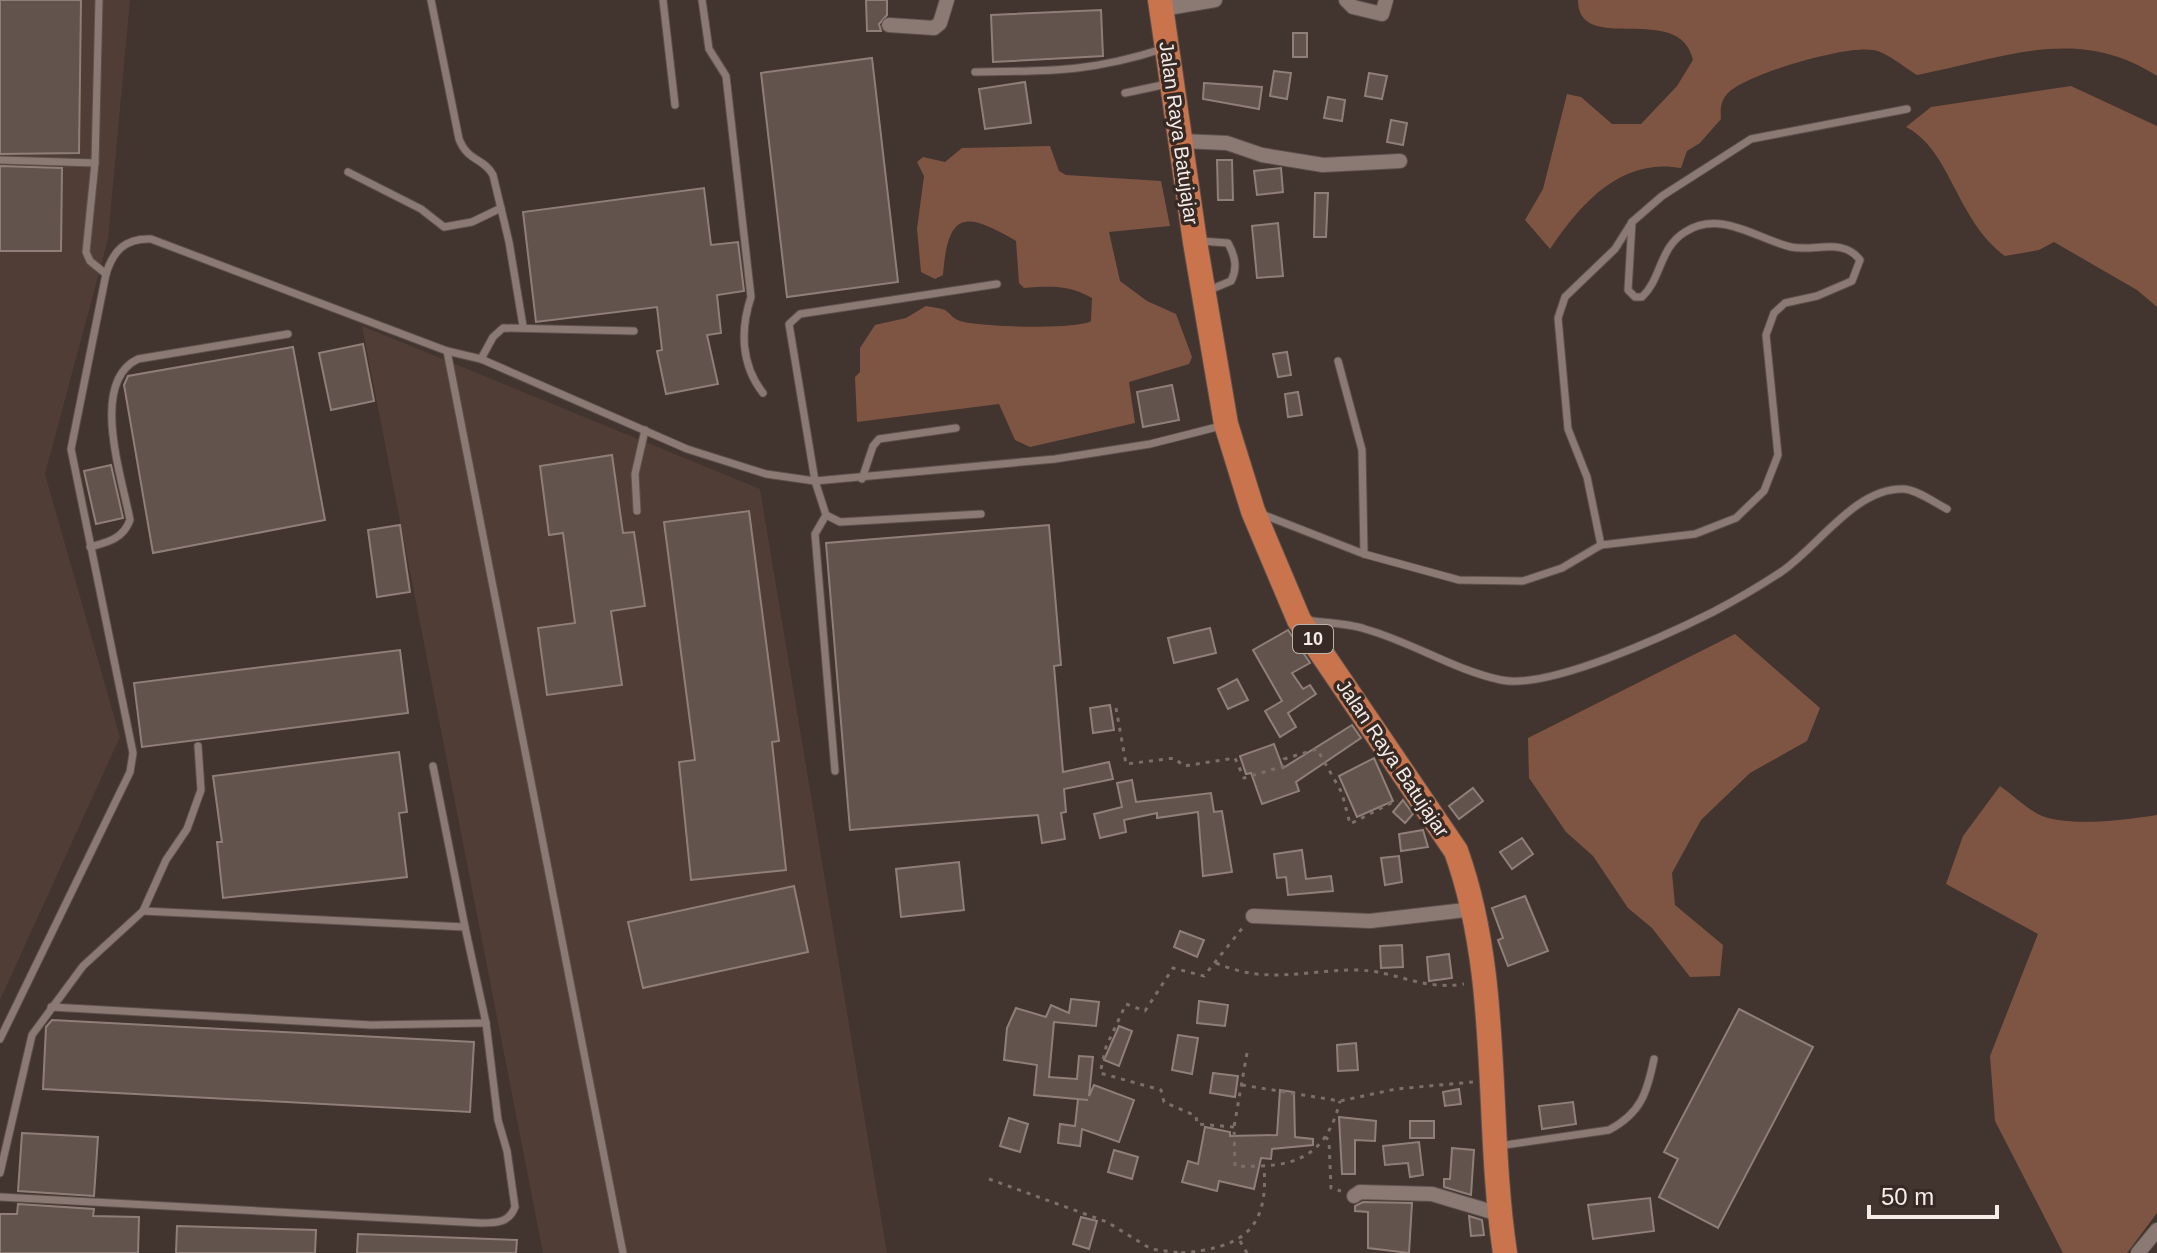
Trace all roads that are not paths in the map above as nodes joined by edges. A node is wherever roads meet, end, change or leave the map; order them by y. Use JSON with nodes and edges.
{"nodes":[{"id":1,"x":99,"y":0,"type":"edge"},
{"id":2,"x":431,"y":0,"type":"edge"},
{"id":3,"x":663,"y":0,"type":"edge"},
{"id":4,"x":702,"y":0,"type":"edge"},
{"id":5,"x":947,"y":0,"type":"edge"},
{"id":6,"x":1215,"y":0,"type":"edge"},
{"id":7,"x":1346,"y":0,"type":"edge"},
{"id":8,"x":1386,"y":0,"type":"edge"},
{"id":9,"x":1161,"y":5,"type":"edge"},
{"id":10,"x":889,"y":25,"type":"dead end"},
{"id":11,"x":1167,"y":48,"type":"junction"},
{"id":12,"x":975,"y":72,"type":"dead end"},
{"id":13,"x":1174,"y":83,"type":"junction"},
{"id":14,"x":1125,"y":93,"type":"dead end"},
{"id":15,"x":675,"y":105,"type":"dead end"},
{"id":16,"x":1907,"y":109,"type":"dead end"},
{"id":17,"x":1181,"y":141,"type":"junction"},
{"id":18,"x":0,"y":160,"type":"edge"},
{"id":19,"x":1400,"y":161,"type":"dead end"},
{"id":20,"x":95,"y":163,"type":"junction"},
{"id":21,"x":348,"y":172,"type":"dead end"},
{"id":22,"x":501,"y":208,"type":"junction"},
{"id":23,"x":1632,"y":222,"type":"junction"},
{"id":24,"x":1195,"y":242,"type":"junction"},
{"id":25,"x":106,"y":274,"type":"junction"},
{"id":26,"x":997,"y":284,"type":"dead end"},
{"id":27,"x":1205,"y":292,"type":"junction"},
{"id":28,"x":523,"y":326,"type":"junction"},
{"id":29,"x":634,"y":331,"type":"dead end"},
{"id":30,"x":288,"y":334,"type":"dead end"},
{"id":31,"x":447,"y":351,"type":"junction"},
{"id":32,"x":481,"y":359,"type":"junction"},
{"id":33,"x":1338,"y":361,"type":"dead end"},
{"id":34,"x":763,"y":393,"type":"dead end"},
{"id":35,"x":1226,"y":424,"type":"junction"},
{"id":36,"x":956,"y":428,"type":"dead end"},
{"id":37,"x":645,"y":430,"type":"junction"},
{"id":38,"x":862,"y":479,"type":"junction"},
{"id":39,"x":815,"y":481,"type":"junction"},
{"id":40,"x":1947,"y":509,"type":"dead end"},
{"id":41,"x":637,"y":511,"type":"dead end"},
{"id":42,"x":1253,"y":511,"type":"junction"},
{"id":43,"x":981,"y":514,"type":"dead end"},
{"id":44,"x":826,"y":515,"type":"junction"},
{"id":45,"x":1601,"y":545,"type":"junction"},
{"id":46,"x":90,"y":547,"type":"junction"},
{"id":47,"x":1364,"y":554,"type":"junction"},
{"id":48,"x":1299,"y":620,"type":"junction"},
{"id":49,"x":198,"y":746,"type":"dead end"},
{"id":50,"x":433,"y":766,"type":"dead end"},
{"id":51,"x":835,"y":771,"type":"dead end"},
{"id":52,"x":1474,"y":909,"type":"junction"},
{"id":53,"x":143,"y":911,"type":"junction"},
{"id":54,"x":1253,"y":916,"type":"road end"},
{"id":55,"x":465,"y":927,"type":"junction"},
{"id":56,"x":51,"y":1007,"type":"junction"},
{"id":57,"x":486,"y":1023,"type":"junction"},
{"id":58,"x":0,"y":1039,"type":"edge"},
{"id":59,"x":1654,"y":1059,"type":"dead end"},
{"id":60,"x":1496,"y":1146,"type":"junction"},
{"id":61,"x":0,"y":1173,"type":"edge"},
{"id":62,"x":1354,"y":1196,"type":"road end"},
{"id":63,"x":0,"y":1197,"type":"edge"},
{"id":64,"x":1499,"y":1214,"type":"junction"},
{"id":65,"x":2157,"y":1230,"type":"edge"},
{"id":66,"x":623,"y":1253,"type":"edge"},
{"id":67,"x":1505,"y":1253,"type":"edge"},
{"id":68,"x":2138,"y":1253,"type":"edge"}],
"edges":[{"from":1,"to":20,"type":"lane"},
{"from":2,"to":22,"type":"lane"},
{"from":3,"to":15,"type":"lane"},
{"from":4,"to":34,"type":"lane"},
{"from":5,"to":10,"type":"street"},
{"from":6,"to":9,"type":"street"},
{"from":7,"to":8,"type":"street"},
{"from":9,"to":11,"type":"highway","name":"Jalan Raya Batujajar","number":"10"},
{"from":11,"to":12,"type":"lane"},
{"from":11,"to":13,"type":"highway","name":"Jalan Raya Batujajar","number":"10"},
{"from":13,"to":14,"type":"lane"},
{"from":13,"to":17,"type":"highway","name":"Jalan Raya Batujajar","number":"10"},
{"from":16,"to":23,"type":"lane"},
{"from":17,"to":19,"type":"street"},
{"from":17,"to":24,"type":"highway","name":"Jalan Raya Batujajar","number":"10"},
{"from":18,"to":20,"type":"lane"},
{"from":20,"to":25,"type":"lane"},
{"from":21,"to":22,"type":"lane"},
{"from":22,"to":28,"type":"lane"},
{"from":23,"to":45,"type":"lane"},
{"from":23,"to":45,"type":"lane"},
{"from":24,"to":27,"type":"highway","name":"Jalan Raya Batujajar","number":"10"},
{"from":24,"to":27,"type":"lane"},
{"from":25,"to":31,"type":"lane"},
{"from":25,"to":46,"type":"lane"},
{"from":26,"to":39,"type":"lane"},
{"from":27,"to":35,"type":"highway","name":"Jalan Raya Batujajar","number":"10"},
{"from":28,"to":29,"type":"lane"},
{"from":28,"to":32,"type":"lane"},
{"from":30,"to":46,"type":"lane"},
{"from":31,"to":32,"type":"lane"},
{"from":31,"to":66,"type":"lane"},
{"from":32,"to":37,"type":"lane"},
{"from":33,"to":47,"type":"lane"},
{"from":35,"to":38,"type":"lane"},
{"from":35,"to":42,"type":"highway","name":"Jalan Raya Batujajar","number":"10"},
{"from":36,"to":38,"type":"lane"},
{"from":37,"to":39,"type":"lane"},
{"from":37,"to":41,"type":"lane"},
{"from":38,"to":39,"type":"lane"},
{"from":39,"to":44,"type":"lane"},
{"from":40,"to":48,"type":"lane"},
{"from":42,"to":47,"type":"lane"},
{"from":42,"to":48,"type":"highway","name":"Jalan Raya Batujajar","number":"10"},
{"from":43,"to":44,"type":"lane"},
{"from":44,"to":51,"type":"lane"},
{"from":45,"to":47,"type":"lane"},
{"from":46,"to":58,"type":"lane"},
{"from":48,"to":52,"type":"highway","name":"Jalan Raya Batujajar","number":"10"},
{"from":49,"to":53,"type":"lane"},
{"from":50,"to":55,"type":"lane"},
{"from":52,"to":54,"type":"street"},
{"from":52,"to":60,"type":"highway","name":"Jalan Raya Batujajar","number":"10"},
{"from":53,"to":55,"type":"lane"},
{"from":53,"to":56,"type":"lane"},
{"from":55,"to":57,"type":"lane"},
{"from":56,"to":57,"type":"lane"},
{"from":56,"to":61,"type":"lane"},
{"from":57,"to":63,"type":"lane"},
{"from":59,"to":60,"type":"lane"},
{"from":60,"to":64,"type":"highway","name":"Jalan Raya Batujajar","number":"10"},
{"from":62,"to":64,"type":"street"},
{"from":64,"to":67,"type":"highway","name":"Jalan Raya Batujajar","number":"10"},
{"from":65,"to":68,"type":"street"}]}
